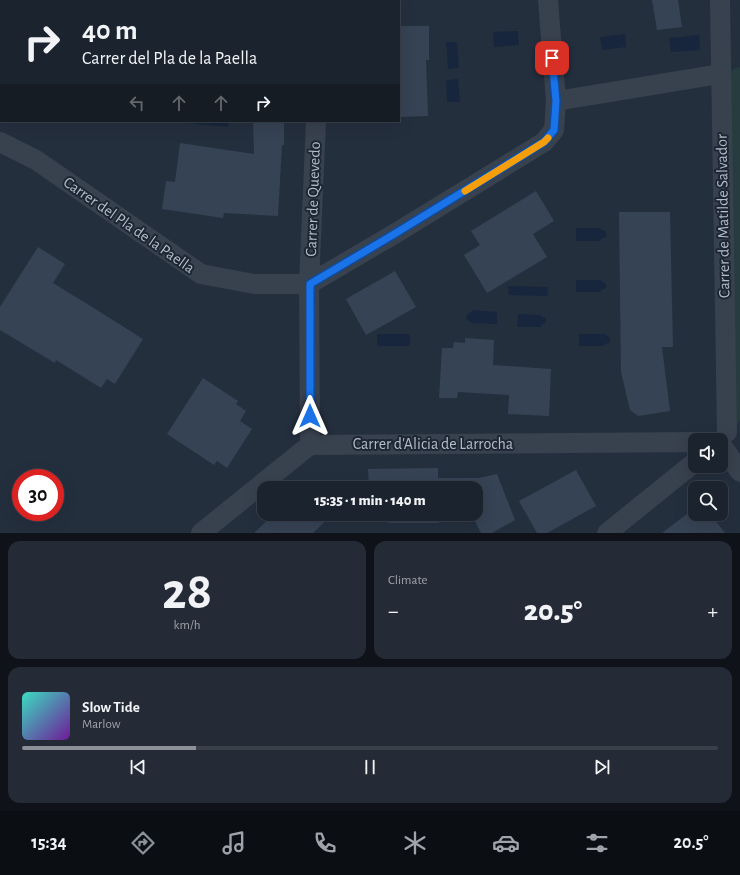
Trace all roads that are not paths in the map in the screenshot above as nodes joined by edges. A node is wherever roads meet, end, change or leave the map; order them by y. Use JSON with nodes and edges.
{"nodes":[{"id":1,"x":548,"y":0,"type":"edge"},
{"id":2,"x":720,"y":0,"type":"edge"},
{"id":3,"x":720,"y":74,"type":"junction"},
{"id":4,"x":556,"y":101,"type":"junction"},
{"id":5,"x":316,"y":122,"type":"edge"},
{"id":6,"x":0,"y":142,"type":"edge"},
{"id":7,"x":310,"y":284,"type":"junction"},
{"id":8,"x":727,"y":433,"type":"edge"},
{"id":9,"x":728,"y":437,"type":"edge"},
{"id":10,"x":688,"y":442,"type":"edge"},
{"id":11,"x":310,"y":445,"type":"junction"},
{"id":12,"x":688,"y":468,"type":"edge"},
{"id":13,"x":740,"y":472,"type":"edge"},
{"id":14,"x":201,"y":533,"type":"edge"},
{"id":15,"x":607,"y":533,"type":"edge"}],
"edges":[{"from":1,"to":4,"type":"street"},
{"from":2,"to":3,"type":"street","name":"Carrer de Matilde Salvador"},
{"from":3,"to":4,"type":"street"},
{"from":3,"to":8,"type":"street","name":"Carrer de Matilde Salvador"},
{"from":4,"to":7,"type":"street"},
{"from":5,"to":7,"type":"street","name":"Carrer de Quevedo"},
{"from":6,"to":7,"type":"street","name":"Carrer del Pla de la Paella"},
{"from":7,"to":11,"type":"street","name":"Carrer de Quevedo"},
{"from":9,"to":13,"type":"street","name":"Carrer de Matilde Salvador"},
{"from":10,"to":11,"type":"street","name":"Carrer d'Alicia de Larrocha"},
{"from":11,"to":14,"type":"street"},
{"from":12,"to":15,"type":"street"}]}
